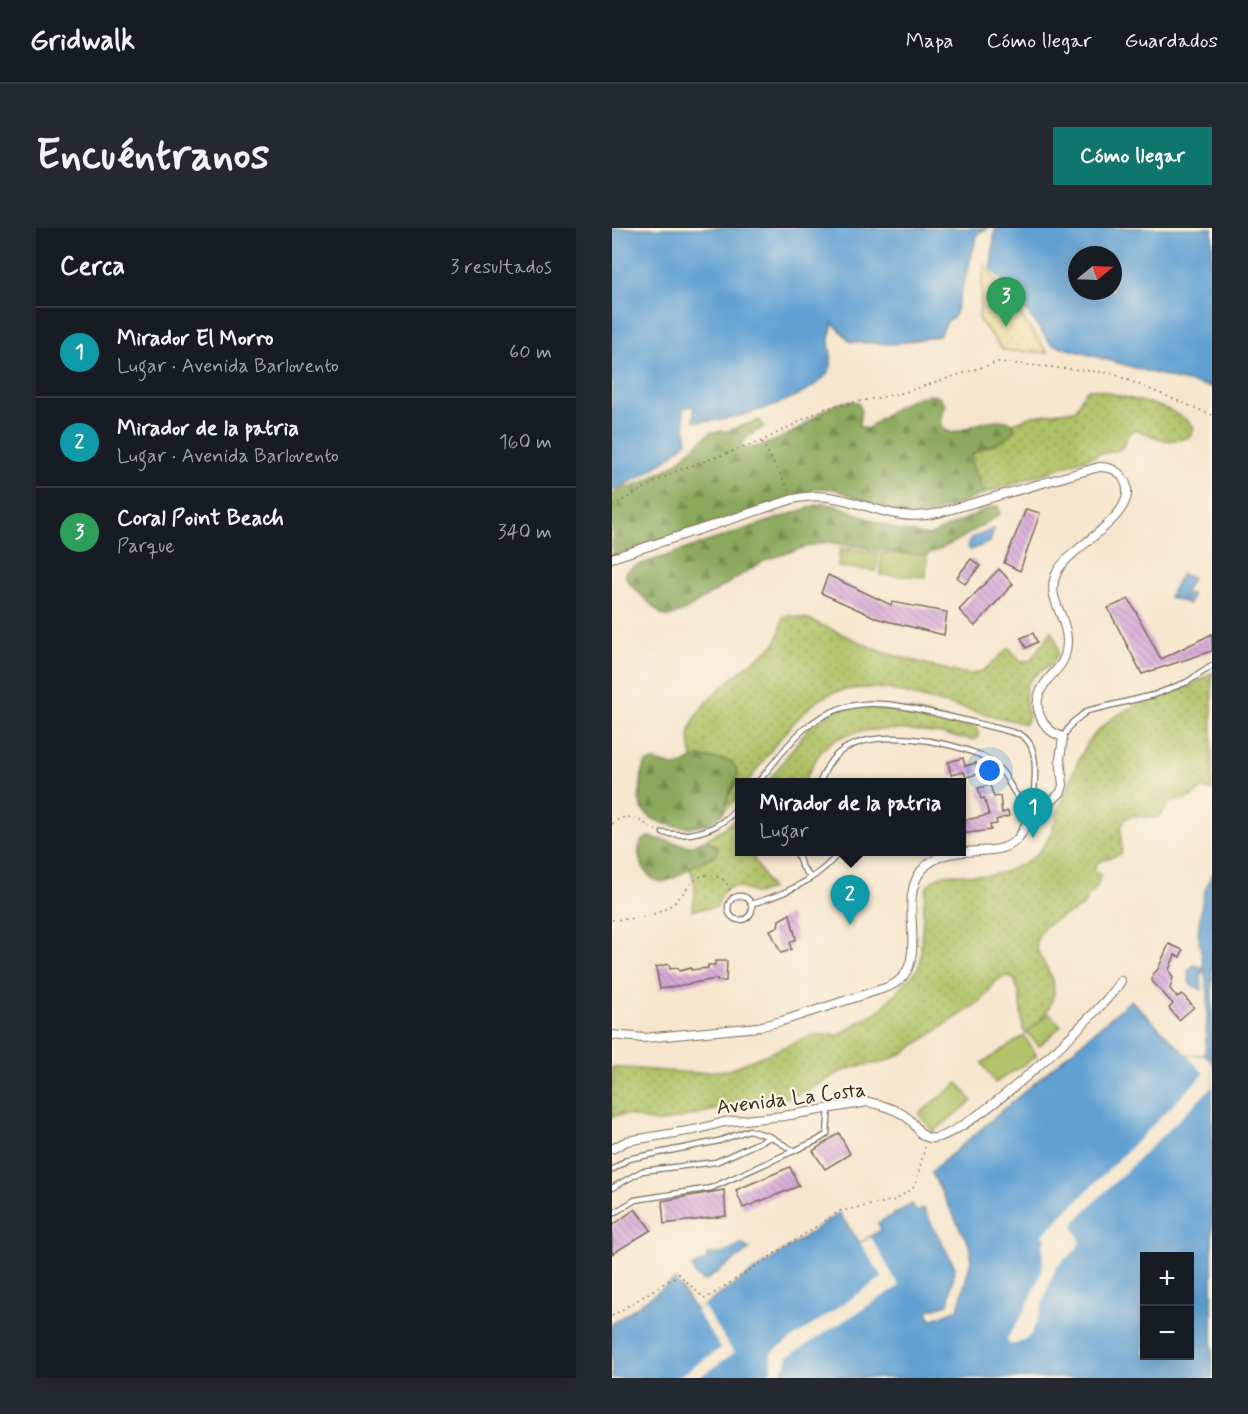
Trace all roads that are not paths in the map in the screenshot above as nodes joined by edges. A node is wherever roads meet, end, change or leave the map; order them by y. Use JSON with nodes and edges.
{"nodes":[{"id":1,"x":612,"y":558,"type":"edge"},
{"id":2,"x":1212,"y":666,"type":"edge"},
{"id":3,"x":1063,"y":737,"type":"junction"},
{"id":4,"x":762,"y":778,"type":"edge"},
{"id":5,"x":822,"y":778,"type":"edge"},
{"id":6,"x":1033,"y":805,"type":"junction"},
{"id":7,"x":735,"y":810,"type":"edge"},
{"id":8,"x":663,"y":833,"type":"road end"},
{"id":9,"x":966,"y":853,"type":"edge"},
{"id":10,"x":798,"y":856,"type":"edge"},
{"id":11,"x":834,"y":856,"type":"edge"},
{"id":12,"x":942,"y":856,"type":"edge"},
{"id":13,"x":810,"y":877,"type":"junction"},
{"id":14,"x":751,"y":904,"type":"junction"},
{"id":15,"x":1121,"y":981,"type":"dead end"},
{"id":16,"x":612,"y":1035,"type":"edge"},
{"id":17,"x":829,"y":1107,"type":"junction"},
{"id":18,"x":771,"y":1137,"type":"junction"},
{"id":19,"x":612,"y":1149,"type":"edge"},
{"id":20,"x":794,"y":1151,"type":"junction"},
{"id":21,"x":612,"y":1170,"type":"edge"},
{"id":22,"x":612,"y":1188,"type":"edge"},
{"id":23,"x":612,"y":1214,"type":"edge"}],
"edges":[{"from":1,"to":3,"type":"street"},
{"from":2,"to":3,"type":"lane"},
{"from":3,"to":6,"type":"street"},
{"from":4,"to":6,"type":"lane"},
{"from":5,"to":6,"type":"lane"},
{"from":6,"to":9,"type":"street"},
{"from":7,"to":8,"type":"lane"},
{"from":10,"to":13,"type":"lane"},
{"from":11,"to":13,"type":"lane"},
{"from":12,"to":16,"type":"street"},
{"from":13,"to":14,"type":"lane"},
{"from":14,"to":14,"type":"lane"},
{"from":15,"to":17,"type":"street","name":"Avenida La Costa"},
{"from":17,"to":19,"type":"street","name":"Avenida La Costa"},
{"from":17,"to":20,"type":"lane"},
{"from":18,"to":20,"type":"lane"},
{"from":18,"to":21,"type":"lane"},
{"from":18,"to":22,"type":"lane"},
{"from":20,"to":23,"type":"lane"}]}
